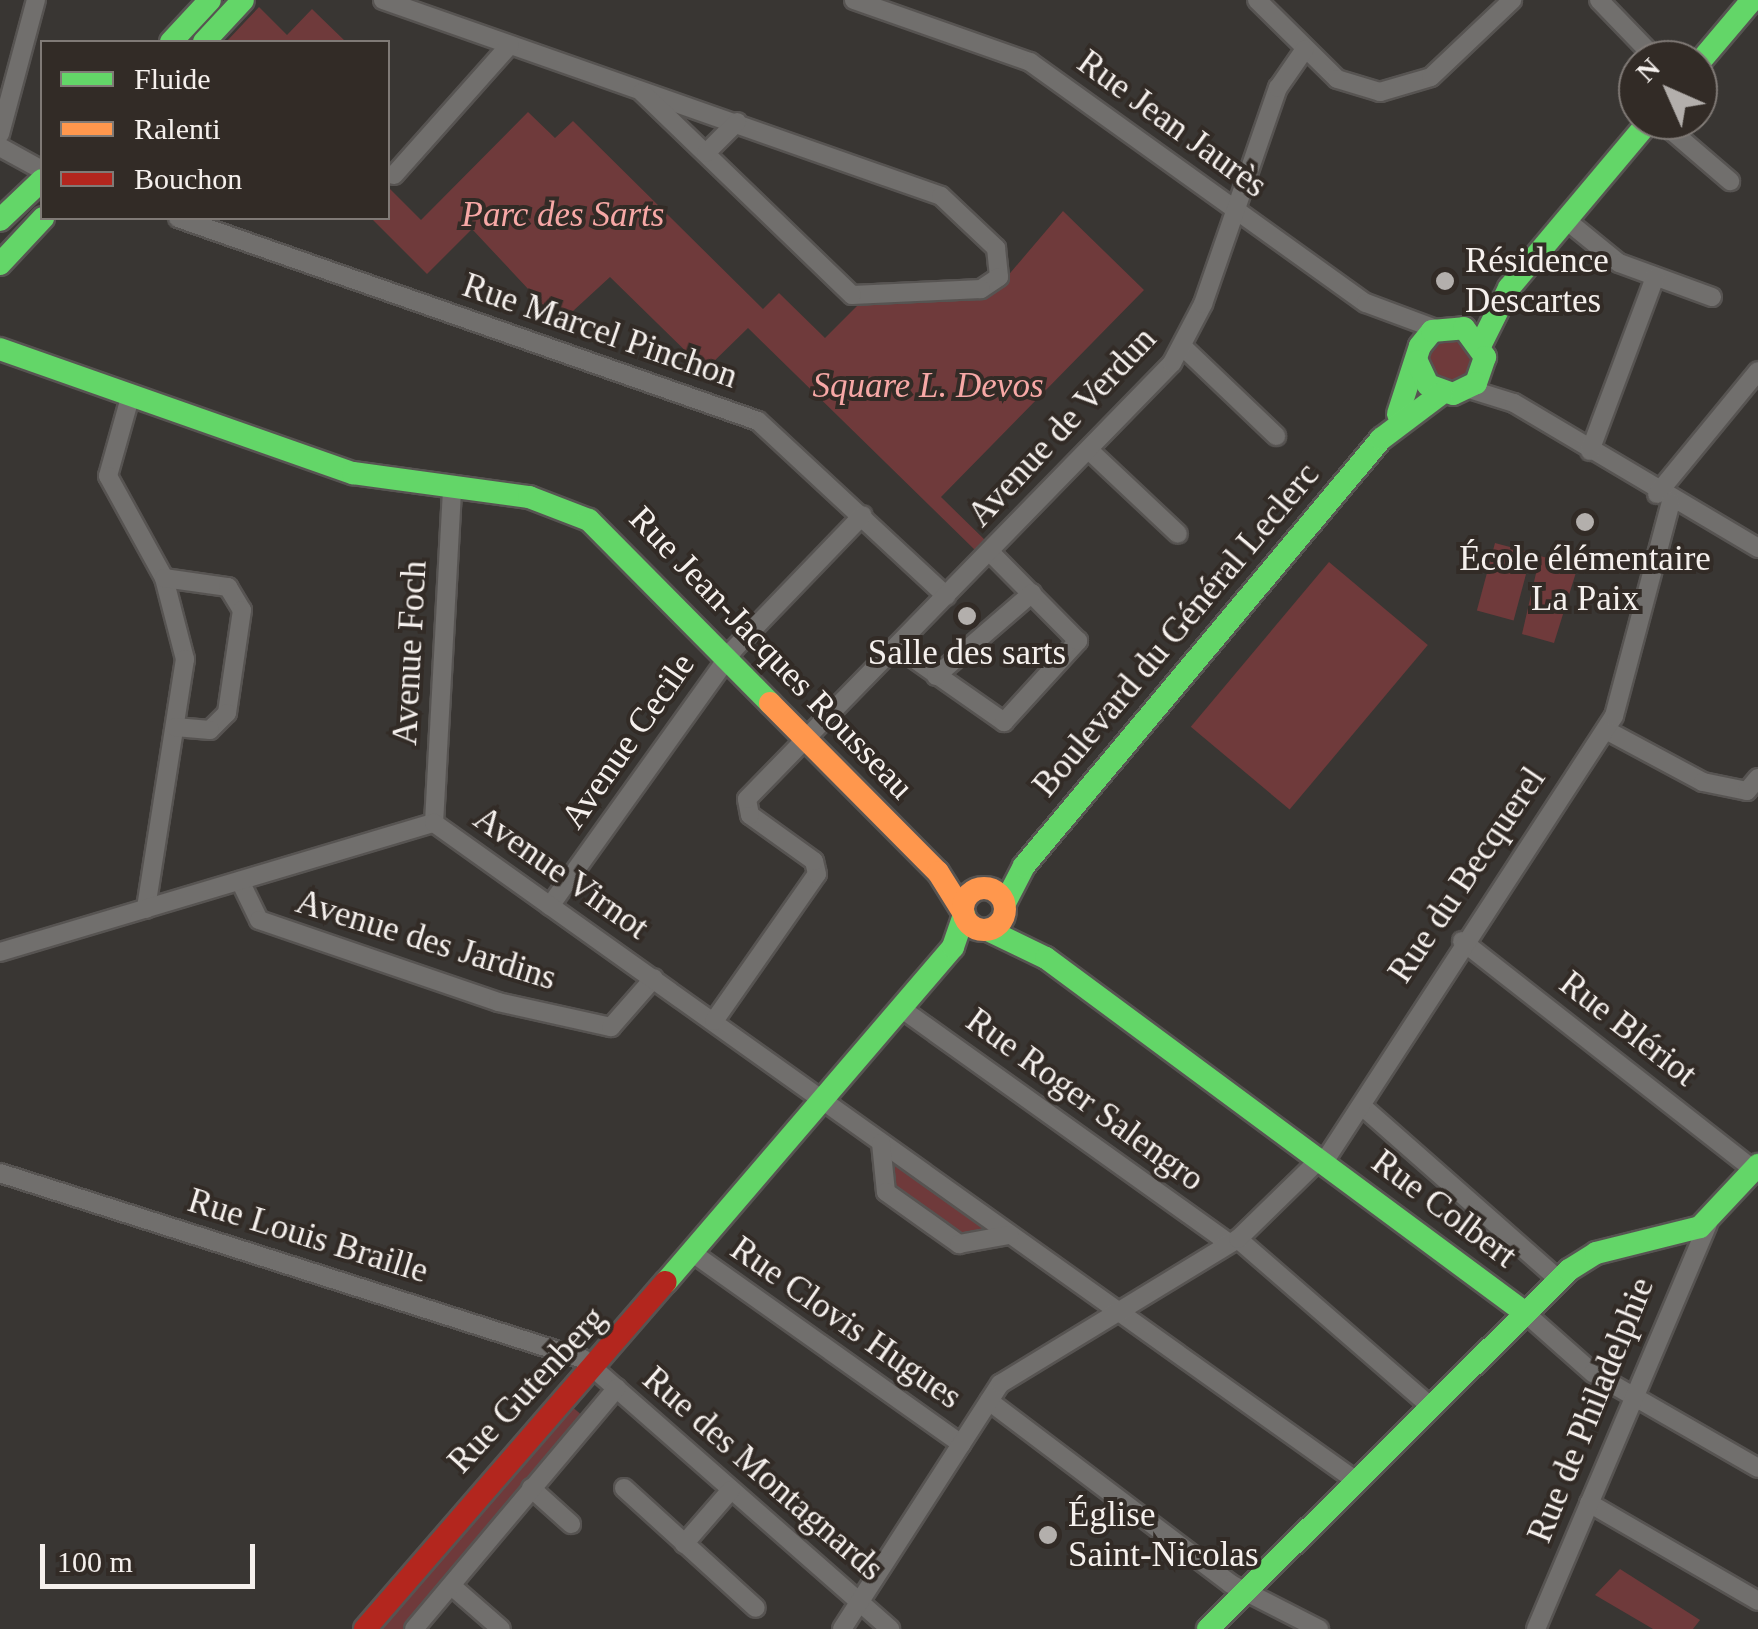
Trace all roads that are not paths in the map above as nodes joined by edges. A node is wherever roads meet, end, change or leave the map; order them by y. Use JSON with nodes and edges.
{"nodes":[{"id":1,"x":36,"y":0,"type":"edge"},
{"id":2,"x":210,"y":0,"type":"edge"},
{"id":3,"x":243,"y":0,"type":"edge"},
{"id":4,"x":383,"y":0,"type":"edge"},
{"id":5,"x":854,"y":0,"type":"edge"},
{"id":6,"x":1258,"y":0,"type":"edge"},
{"id":7,"x":1512,"y":0,"type":"edge"},
{"id":8,"x":1599,"y":0,"type":"edge"},
{"id":9,"x":1752,"y":0,"type":"edge"},
{"id":10,"x":172,"y":40,"type":"edge"},
{"id":11,"x":206,"y":40,"type":"edge"},
{"id":12,"x":1638,"y":40,"type":"edge"},
{"id":13,"x":1718,"y":40,"type":"edge"},
{"id":14,"x":510,"y":45,"type":"junction"},
{"id":15,"x":1305,"y":49,"type":"junction"},
{"id":16,"x":642,"y":92,"type":"junction"},
{"id":17,"x":737,"y":122,"type":"junction"},
{"id":18,"x":0,"y":134,"type":"edge"},
{"id":19,"x":1633,"y":140,"type":"edge"},
{"id":20,"x":1682,"y":140,"type":"edge"},
{"id":21,"x":0,"y":147,"type":"edge"},
{"id":22,"x":712,"y":159,"type":"junction"},
{"id":23,"x":40,"y":169,"type":"edge"},
{"id":24,"x":394,"y":175,"type":"dead end"},
{"id":25,"x":40,"y":182,"type":"edge"},
{"id":26,"x":1730,"y":182,"type":"dead end"},
{"id":27,"x":1235,"y":211,"type":"junction"},
{"id":28,"x":0,"y":220,"type":"edge"},
{"id":29,"x":41,"y":220,"type":"edge"},
{"id":30,"x":184,"y":220,"type":"edge"},
{"id":31,"x":1566,"y":220,"type":"junction"},
{"id":32,"x":0,"y":264,"type":"edge"},
{"id":33,"x":1655,"y":277,"type":"junction"},
{"id":34,"x":1509,"y":288,"type":"junction"},
{"id":35,"x":1712,"y":297,"type":"dead end"},
{"id":36,"x":1446,"y":327,"type":"junction"},
{"id":37,"x":1183,"y":347,"type":"junction"},
{"id":38,"x":0,"y":349,"type":"edge"},
{"id":39,"x":1483,"y":354,"type":"junction"},
{"id":40,"x":1417,"y":360,"type":"junction"},
{"id":41,"x":1758,"y":371,"type":"edge"},
{"id":42,"x":1469,"y":389,"type":"junction"},
{"id":43,"x":1442,"y":393,"type":"junction"},
{"id":44,"x":131,"y":394,"type":"junction"},
{"id":45,"x":1514,"y":402,"type":"junction"},
{"id":46,"x":1276,"y":436,"type":"dead end"},
{"id":47,"x":1381,"y":439,"type":"junction"},
{"id":48,"x":1089,"y":450,"type":"junction"},
{"id":49,"x":1590,"y":452,"type":"junction"},
{"id":50,"x":452,"y":488,"type":"junction"},
{"id":51,"x":1664,"y":498,"type":"junction"},
{"id":52,"x":863,"y":515,"type":"junction"},
{"id":53,"x":1178,"y":534,"type":"dead end"},
{"id":54,"x":1758,"y":548,"type":"edge"},
{"id":55,"x":990,"y":552,"type":"junction"},
{"id":56,"x":164,"y":578,"type":"junction"},
{"id":57,"x":1032,"y":593,"type":"junction"},
{"id":58,"x":946,"y":596,"type":"junction"},
{"id":59,"x":896,"y":647,"type":"junction"},
{"id":60,"x":724,"y":661,"type":"junction"},
{"id":61,"x":936,"y":676,"type":"junction"},
{"id":62,"x":175,"y":727,"type":"junction"},
{"id":63,"x":1606,"y":730,"type":"junction"},
{"id":64,"x":804,"y":741,"type":"junction"},
{"id":65,"x":1758,"y":778,"type":"edge"},
{"id":66,"x":434,"y":823,"type":"junction"},
{"id":67,"x":913,"y":848,"type":"junction"},
{"id":68,"x":240,"y":881,"type":"junction"},
{"id":69,"x":995,"y":896,"type":"junction"},
{"id":70,"x":550,"y":906,"type":"junction"},
{"id":71,"x":146,"y":909,"type":"junction"},
{"id":72,"x":974,"y":922,"type":"junction"},
{"id":73,"x":1462,"y":941,"type":"junction"},
{"id":74,"x":0,"y":952,"type":"edge"},
{"id":75,"x":1046,"y":958,"type":"junction"},
{"id":76,"x":654,"y":978,"type":"junction"},
{"id":77,"x":902,"y":1008,"type":"junction"},
{"id":78,"x":714,"y":1021,"type":"junction"},
{"id":79,"x":823,"y":1101,"type":"junction"},
{"id":80,"x":1362,"y":1106,"type":"junction"},
{"id":81,"x":880,"y":1144,"type":"junction"},
{"id":82,"x":1320,"y":1162,"type":"junction"},
{"id":83,"x":1756,"y":1167,"type":"edge"},
{"id":84,"x":0,"y":1174,"type":"edge"},
{"id":85,"x":1712,"y":1219,"type":"junction"},
{"id":86,"x":1009,"y":1236,"type":"junction"},
{"id":87,"x":1234,"y":1241,"type":"junction"},
{"id":88,"x":694,"y":1254,"type":"junction"},
{"id":89,"x":1558,"y":1279,"type":"junction"},
{"id":90,"x":1118,"y":1312,"type":"junction"},
{"id":91,"x":1524,"y":1312,"type":"junction"},
{"id":92,"x":594,"y":1366,"type":"junction"},
{"id":93,"x":617,"y":1388,"type":"junction"},
{"id":94,"x":1634,"y":1394,"type":"junction"},
{"id":95,"x":989,"y":1401,"type":"junction"},
{"id":96,"x":1428,"y":1404,"type":"junction"},
{"id":97,"x":961,"y":1444,"type":"junction"},
{"id":98,"x":1758,"y":1468,"type":"edge"},
{"id":99,"x":1352,"y":1478,"type":"junction"},
{"id":100,"x":532,"y":1488,"type":"junction"},
{"id":101,"x":624,"y":1488,"type":"dead end"},
{"id":102,"x":731,"y":1490,"type":"junction"},
{"id":103,"x":1589,"y":1504,"type":"junction"},
{"id":104,"x":572,"y":1524,"type":"dead end"},
{"id":105,"x":684,"y":1544,"type":"junction"},
{"id":106,"x":454,"y":1588,"type":"junction"},
{"id":107,"x":1244,"y":1591,"type":"junction"},
{"id":108,"x":860,"y":1602,"type":"junction"},
{"id":109,"x":1758,"y":1602,"type":"edge"},
{"id":110,"x":756,"y":1608,"type":"dead end"},
{"id":111,"x":365,"y":1629,"type":"edge"},
{"id":112,"x":414,"y":1629,"type":"edge"},
{"id":113,"x":500,"y":1629,"type":"edge"},
{"id":114,"x":842,"y":1629,"type":"edge"},
{"id":115,"x":890,"y":1629,"type":"edge"},
{"id":116,"x":1208,"y":1629,"type":"edge"},
{"id":117,"x":1319,"y":1629,"type":"edge"},
{"id":118,"x":1536,"y":1629,"type":"edge"}],
"edges":[{"from":1,"to":18,"type":"street"},
{"from":2,"to":10,"type":"street"},
{"from":3,"to":11,"type":"street"},
{"from":4,"to":14,"type":"street"},
{"from":5,"to":27,"type":"street","name":"Rue Jean Jaurès"},
{"from":6,"to":15,"type":"street"},
{"from":7,"to":15,"type":"street"},
{"from":8,"to":12,"type":"street"},
{"from":9,"to":13,"type":"street"},
{"from":14,"to":16,"type":"street"},
{"from":14,"to":24,"type":"street"},
{"from":15,"to":27,"type":"street","name":"Avenue de Verdun"},
{"from":16,"to":17,"type":"street"},
{"from":16,"to":22,"type":"street"},
{"from":17,"to":22,"type":"street"},
{"from":17,"to":22,"type":"street"},
{"from":19,"to":31,"type":"street"},
{"from":20,"to":26,"type":"street"},
{"from":21,"to":23,"type":"street"},
{"from":25,"to":28,"type":"street"},
{"from":27,"to":36,"type":"street","name":"Rue Jean Jaurès"},
{"from":27,"to":37,"type":"street","name":"Avenue de Verdun"},
{"from":29,"to":32,"type":"street"},
{"from":30,"to":52,"type":"street","name":"Rue Marcel Pinchon"},
{"from":31,"to":33,"type":"street"},
{"from":31,"to":34,"type":"street"},
{"from":33,"to":35,"type":"street"},
{"from":33,"to":49,"type":"street"},
{"from":34,"to":36,"type":"street"},
{"from":34,"to":39,"type":"street"},
{"from":36,"to":39,"type":"street"},
{"from":36,"to":40,"type":"street","name":"Boulevard du Général Leclerc"},
{"from":37,"to":46,"type":"street"},
{"from":37,"to":48,"type":"street","name":"Avenue de Verdun"},
{"from":38,"to":44,"type":"street","name":"Rue Jean-Jacques Rousseau"},
{"from":39,"to":42,"type":"street"},
{"from":39,"to":45,"type":"street"},
{"from":40,"to":43,"type":"street"},
{"from":40,"to":47,"type":"street","name":"Boulevard du Général Leclerc"},
{"from":41,"to":51,"type":"street"},
{"from":42,"to":43,"type":"street"},
{"from":42,"to":45,"type":"street"},
{"from":43,"to":47,"type":"street","name":"Boulevard du Général Leclerc"},
{"from":44,"to":50,"type":"street","name":"Rue Jean-Jacques Rousseau"},
{"from":44,"to":56,"type":"street"},
{"from":45,"to":49,"type":"street"},
{"from":47,"to":69,"type":"street","name":"Boulevard du Général Leclerc"},
{"from":48,"to":53,"type":"street"},
{"from":48,"to":55,"type":"street","name":"Avenue de Verdun"},
{"from":49,"to":51,"type":"street"},
{"from":50,"to":60,"type":"street","name":"Rue Jean-Jacques Rousseau"},
{"from":50,"to":66,"type":"street","name":"Avenue Foch"},
{"from":51,"to":54,"type":"street"},
{"from":51,"to":63,"type":"street","name":"Rue du Becquerel"},
{"from":52,"to":58,"type":"street","name":"Rue Marcel Pinchon"},
{"from":52,"to":60,"type":"street","name":"Avenue Cecile"},
{"from":55,"to":57,"type":"street"},
{"from":55,"to":58,"type":"street","name":"Avenue de Verdun"},
{"from":56,"to":62,"type":"street"},
{"from":56,"to":62,"type":"street"},
{"from":57,"to":61,"type":"street"},
{"from":57,"to":61,"type":"street"},
{"from":58,"to":59,"type":"street","name":"Avenue de Verdun"},
{"from":59,"to":61,"type":"street"},
{"from":59,"to":64,"type":"street","name":"Avenue de Verdun"},
{"from":60,"to":64,"type":"street","name":"Rue Jean-Jacques Rousseau"},
{"from":60,"to":70,"type":"street","name":"Avenue Cecile"},
{"from":62,"to":71,"type":"street"},
{"from":63,"to":65,"type":"street"},
{"from":63,"to":73,"type":"street","name":"Rue du Becquerel"},
{"from":64,"to":67,"type":"street","name":"Rue Jean-Jacques Rousseau"},
{"from":64,"to":78,"type":"street","name":"Avenue de Verdun"},
{"from":66,"to":68,"type":"street","name":"Avenue Virnot"},
{"from":66,"to":70,"type":"street","name":"Avenue Virnot"},
{"from":67,"to":69,"type":"street","name":"Rue Jean-Jacques Rousseau"},
{"from":67,"to":72,"type":"street","name":"Rue Jean-Jacques Rousseau"},
{"from":68,"to":71,"type":"street","name":"Avenue Virnot"},
{"from":68,"to":76,"type":"street","name":"Avenue des Jardins"},
{"from":69,"to":72,"type":"street"},
{"from":69,"to":72,"type":"street"},
{"from":69,"to":75,"type":"street","name":"Rue Jean-Jacques Rousseau"},
{"from":70,"to":76,"type":"street","name":"Avenue Virnot"},
{"from":71,"to":74,"type":"street","name":"Avenue Virnot"},
{"from":72,"to":75,"type":"street","name":"Rue Jean-Jacques Rousseau"},
{"from":72,"to":77,"type":"street"},
{"from":73,"to":80,"type":"street","name":"Rue du Becquerel"},
{"from":73,"to":83,"type":"street","name":"Rue Blériot"},
{"from":75,"to":82,"type":"street","name":"Rue Jean-Jacques Rousseau"},
{"from":76,"to":78,"type":"street","name":"Avenue Virnot"},
{"from":77,"to":79,"type":"street"},
{"from":77,"to":87,"type":"street","name":"Rue Roger Salengro"},
{"from":78,"to":79,"type":"street","name":"Avenue Virnot"},
{"from":79,"to":81,"type":"street","name":"Avenue Virnot"},
{"from":79,"to":88,"type":"street","name":"Rue Gutenberg"},
{"from":80,"to":82,"type":"street","name":"Rue du Becquerel"},
{"from":80,"to":89,"type":"street"},
{"from":81,"to":86,"type":"street","name":"Avenue Virnot"},
{"from":81,"to":86,"type":"street"},
{"from":82,"to":87,"type":"street","name":"Rue du Becquerel"},
{"from":82,"to":91,"type":"street","name":"Rue Colbert"},
{"from":83,"to":85,"type":"street"},
{"from":84,"to":92,"type":"street","name":"Rue Louis Braille"},
{"from":85,"to":89,"type":"street"},
{"from":85,"to":94,"type":"street","name":"Rue de Philadelphie"},
{"from":86,"to":90,"type":"street","name":"Avenue Virnot"},
{"from":87,"to":90,"type":"street","name":"Rue du Becquerel"},
{"from":87,"to":96,"type":"street","name":"Rue Roger Salengro"},
{"from":88,"to":92,"type":"street","name":"Rue Gutenberg"},
{"from":88,"to":97,"type":"street","name":"Rue Clovis Hugues"},
{"from":89,"to":91,"type":"street"},
{"from":90,"to":95,"type":"street","name":"Rue du Becquerel"},
{"from":90,"to":99,"type":"street","name":"Avenue Virnot"},
{"from":91,"to":94,"type":"street"},
{"from":91,"to":96,"type":"street"},
{"from":92,"to":93,"type":"street","name":"Rue des Montagnards"},
{"from":92,"to":111,"type":"street","name":"Rue Gutenberg"},
{"from":93,"to":100,"type":"street","name":"Rue Gutenberg"},
{"from":93,"to":102,"type":"street","name":"Rue des Montagnards"},
{"from":94,"to":98,"type":"street"},
{"from":94,"to":103,"type":"street","name":"Rue de Philadelphie"},
{"from":95,"to":97,"type":"street"},
{"from":95,"to":107,"type":"street"},
{"from":96,"to":99,"type":"street"},
{"from":97,"to":108,"type":"street"},
{"from":99,"to":107,"type":"street"},
{"from":100,"to":104,"type":"street","name":"Rue Gutenberg"},
{"from":100,"to":106,"type":"street","name":"Rue Gutenberg"},
{"from":101,"to":105,"type":"street"},
{"from":102,"to":105,"type":"street"},
{"from":102,"to":108,"type":"street","name":"Rue des Montagnards"},
{"from":103,"to":109,"type":"street"},
{"from":103,"to":118,"type":"street","name":"Rue de Philadelphie"},
{"from":105,"to":110,"type":"street"},
{"from":106,"to":112,"type":"street","name":"Rue Gutenberg"},
{"from":106,"to":113,"type":"street"},
{"from":107,"to":116,"type":"street"},
{"from":107,"to":117,"type":"street"},
{"from":108,"to":114,"type":"street"},
{"from":108,"to":115,"type":"street","name":"Rue des Montagnards"}]}
